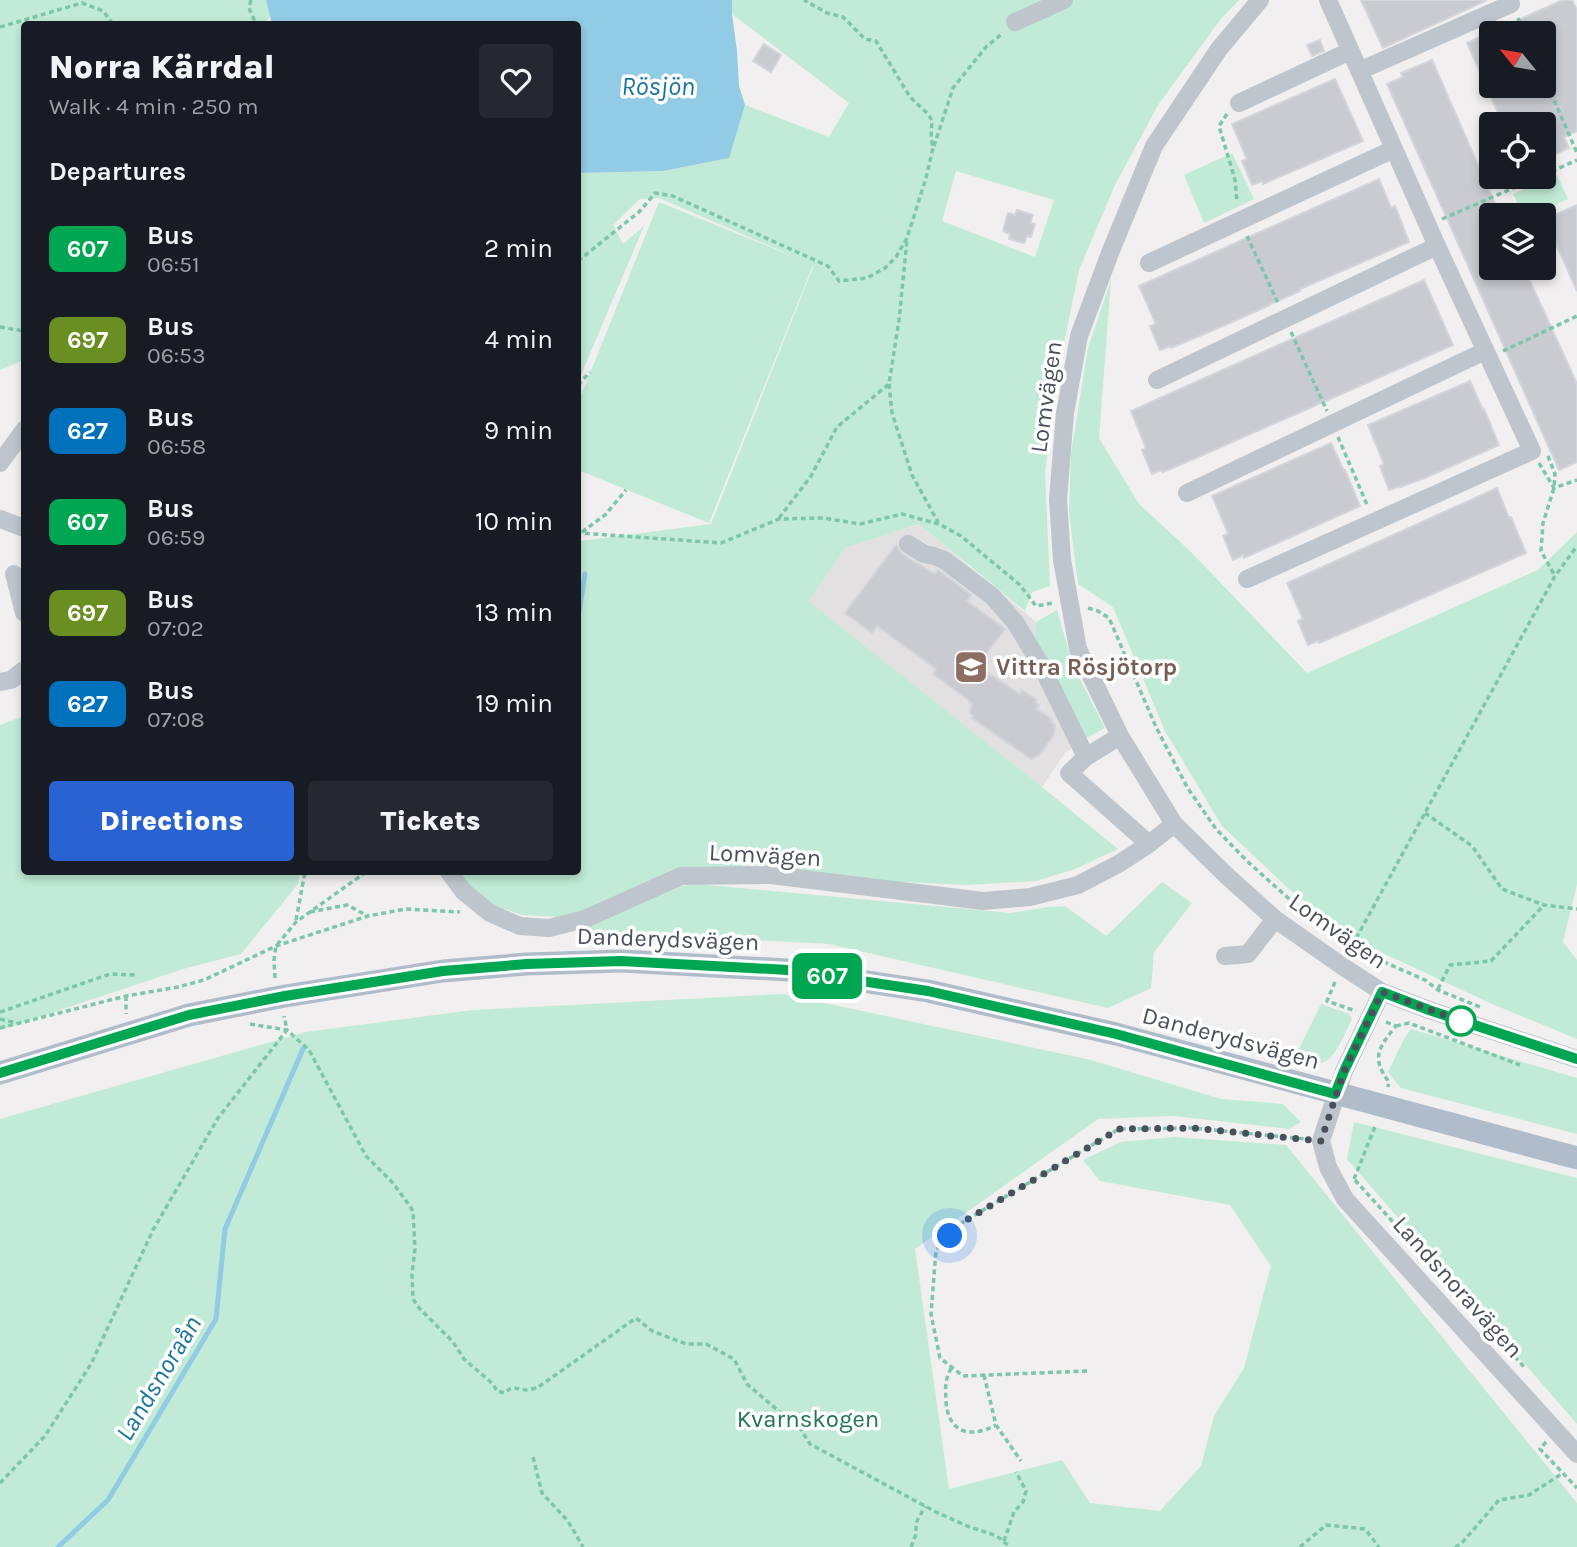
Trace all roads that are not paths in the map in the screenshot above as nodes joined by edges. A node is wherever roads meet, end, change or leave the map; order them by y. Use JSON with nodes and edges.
{"nodes":[{"id":1,"x":1064,"y":0,"type":"edge"},
{"id":2,"x":1261,"y":0,"type":"edge"},
{"id":3,"x":1328,"y":0,"type":"edge"},
{"id":4,"x":1509,"y":0,"type":"edge"},
{"id":5,"x":1015,"y":22,"type":"road end"},
{"id":6,"x":1350,"y":51,"type":"junction"},
{"id":7,"x":1359,"y":71,"type":"junction"},
{"id":8,"x":1239,"y":103,"type":"dead end"},
{"id":9,"x":1394,"y":149,"type":"junction"},
{"id":10,"x":1437,"y":246,"type":"junction"},
{"id":11,"x":1149,"y":263,"type":"dead end"},
{"id":12,"x":1487,"y":354,"type":"junction"},
{"id":13,"x":1157,"y":380,"type":"dead end"},
{"id":14,"x":21,"y":434,"type":"edge"},
{"id":15,"x":0,"y":463,"type":"edge"},
{"id":16,"x":1187,"y":493,"type":"dead end"},
{"id":17,"x":0,"y":519,"type":"edge"},
{"id":18,"x":21,"y":527,"type":"edge"},
{"id":19,"x":908,"y":544,"type":"dead end"},
{"id":20,"x":13,"y":575,"type":"edge"},
{"id":21,"x":1247,"y":579,"type":"dead end"},
{"id":22,"x":21,"y":603,"type":"edge"},
{"id":23,"x":21,"y":672,"type":"edge"},
{"id":24,"x":0,"y":682,"type":"edge"},
{"id":25,"x":1120,"y":736,"type":"junction"},
{"id":26,"x":1086,"y":757,"type":"junction"},
{"id":27,"x":1174,"y":824,"type":"junction"},
{"id":28,"x":1149,"y":844,"type":"junction"},
{"id":29,"x":451,"y":875,"type":"edge"},
{"id":30,"x":1275,"y":919,"type":"junction"},
{"id":31,"x":1226,"y":956,"type":"dead end"},
{"id":32,"x":1382,"y":992,"type":"junction"},
{"id":33,"x":1577,"y":1059,"type":"edge"},
{"id":34,"x":0,"y":1073,"type":"edge"},
{"id":35,"x":1335,"y":1094,"type":"junction"},
{"id":36,"x":1577,"y":1158,"type":"edge"},
{"id":37,"x":1577,"y":1454,"type":"edge"}],
"edges":[{"from":1,"to":5,"type":"street"},
{"from":2,"to":25,"type":"street","name":"Lomvägen"},
{"from":3,"to":6,"type":"street"},
{"from":4,"to":7,"type":"street"},
{"from":6,"to":7,"type":"street"},
{"from":6,"to":8,"type":"street"},
{"from":7,"to":9,"type":"street"},
{"from":9,"to":10,"type":"street"},
{"from":9,"to":11,"type":"street"},
{"from":10,"to":12,"type":"street"},
{"from":10,"to":13,"type":"street"},
{"from":12,"to":16,"type":"street"},
{"from":12,"to":21,"type":"street"},
{"from":14,"to":15,"type":"street"},
{"from":17,"to":18,"type":"street"},
{"from":19,"to":26,"type":"street"},
{"from":20,"to":22,"type":"street"},
{"from":23,"to":24,"type":"street"},
{"from":25,"to":26,"type":"street"},
{"from":25,"to":27,"type":"street","name":"Lomvägen"},
{"from":26,"to":28,"type":"street"},
{"from":27,"to":28,"type":"street","name":"Lomvägen"},
{"from":27,"to":30,"type":"street","name":"Lomvägen"},
{"from":28,"to":29,"type":"street","name":"Lomvägen"},
{"from":30,"to":31,"type":"street"},
{"from":30,"to":32,"type":"street","name":"Lomvägen"},
{"from":32,"to":33,"type":"street","name":"Lomvägen"},
{"from":32,"to":35,"type":"street","name":"Lomvägen"},
{"from":34,"to":35,"type":"main road","name":"Danderydsvägen"},
{"from":35,"to":36,"type":"main road","name":"Danderydsvägen"},
{"from":35,"to":37,"type":"street","name":"Landsnoravägen"}]}
